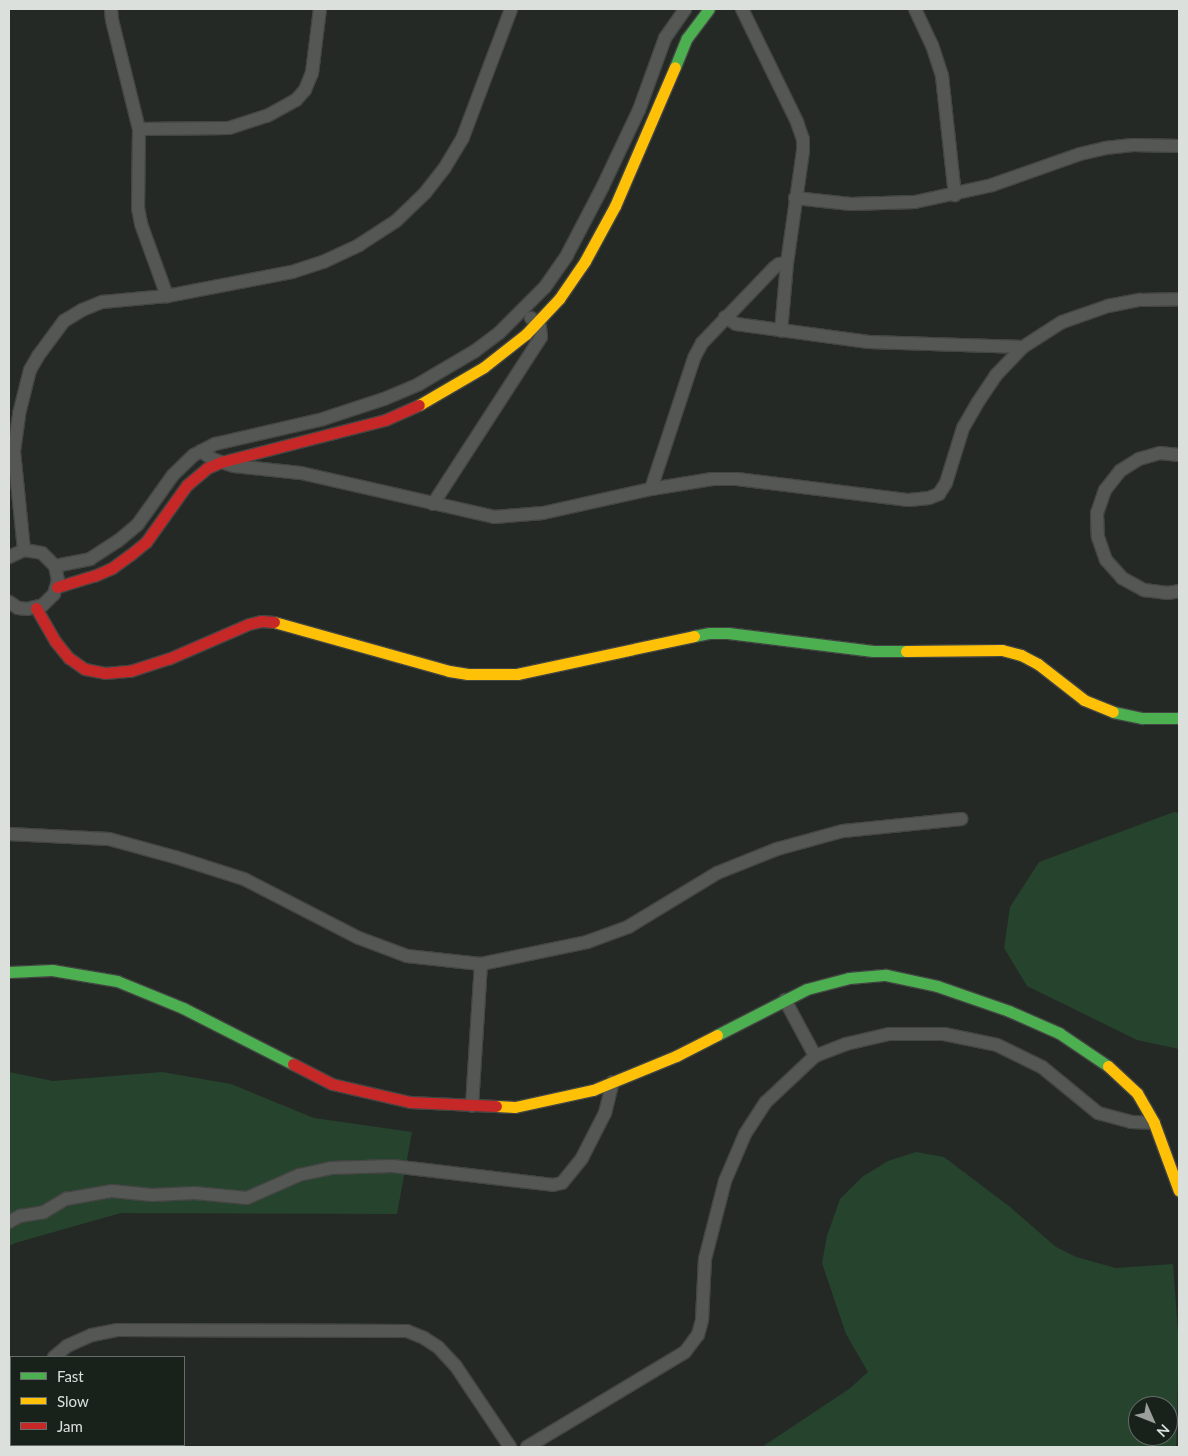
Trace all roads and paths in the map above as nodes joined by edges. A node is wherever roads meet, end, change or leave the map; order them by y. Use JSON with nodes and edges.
{"nodes":[{"id":1,"x":111,"y":9,"type":"edge"},
{"id":2,"x":320,"y":9,"type":"edge"},
{"id":3,"x":511,"y":9,"type":"edge"},
{"id":4,"x":685,"y":9,"type":"edge"},
{"id":5,"x":709,"y":9,"type":"edge"},
{"id":6,"x":742,"y":9,"type":"edge"},
{"id":7,"x":915,"y":9,"type":"edge"},
{"id":8,"x":139,"y":129,"type":"junction"},
{"id":9,"x":1179,"y":146,"type":"edge"},
{"id":10,"x":955,"y":195,"type":"junction"},
{"id":11,"x":795,"y":198,"type":"junction"},
{"id":12,"x":787,"y":263,"type":"junction"},
{"id":13,"x":167,"y":296,"type":"junction"},
{"id":14,"x":1179,"y":299,"type":"edge"},
{"id":15,"x":522,"y":312,"type":"junction"},
{"id":16,"x":725,"y":317,"type":"junction"},
{"id":17,"x":537,"y":324,"type":"junction"},
{"id":18,"x":781,"y":331,"type":"junction"},
{"id":19,"x":1024,"y":347,"type":"junction"},
{"id":20,"x":201,"y":451,"type":"junction"},
{"id":21,"x":1179,"y":455,"type":"edge"},
{"id":22,"x":221,"y":462,"type":"junction"},
{"id":23,"x":651,"y":489,"type":"junction"},
{"id":24,"x":432,"y":504,"type":"junction"},
{"id":25,"x":24,"y":550,"type":"junction"},
{"id":26,"x":9,"y":557,"type":"edge"},
{"id":27,"x":55,"y":566,"type":"junction"},
{"id":28,"x":57,"y":587,"type":"junction"},
{"id":29,"x":1179,"y":591,"type":"edge"},
{"id":30,"x":9,"y":602,"type":"edge"},
{"id":31,"x":36,"y":608,"type":"junction"},
{"id":32,"x":1179,"y":718,"type":"edge"},
{"id":33,"x":962,"y":819,"type":"dead end"},
{"id":34,"x":9,"y":834,"type":"edge"},
{"id":35,"x":481,"y":964,"type":"junction"},
{"id":36,"x":9,"y":972,"type":"edge"},
{"id":37,"x":785,"y":1000,"type":"junction"},
{"id":38,"x":815,"y":1056,"type":"junction"},
{"id":39,"x":613,"y":1082,"type":"junction"},
{"id":40,"x":472,"y":1106,"type":"junction"},
{"id":41,"x":1154,"y":1123,"type":"junction"},
{"id":42,"x":1179,"y":1191,"type":"edge"},
{"id":43,"x":9,"y":1222,"type":"edge"},
{"id":44,"x":55,"y":1356,"type":"edge"},
{"id":45,"x":510,"y":1447,"type":"edge"},
{"id":46,"x":527,"y":1447,"type":"edge"}],
"edges":[{"from":1,"to":8,"type":"street"},
{"from":2,"to":8,"type":"street"},
{"from":3,"to":13,"type":"street"},
{"from":4,"to":15,"type":"street"},
{"from":5,"to":17,"type":"street"},
{"from":6,"to":11,"type":"street"},
{"from":7,"to":10,"type":"street"},
{"from":8,"to":13,"type":"street"},
{"from":9,"to":10,"type":"street"},
{"from":10,"to":11,"type":"street"},
{"from":11,"to":12,"type":"street"},
{"from":12,"to":16,"type":"street"},
{"from":12,"to":18,"type":"street"},
{"from":13,"to":25,"type":"street"},
{"from":14,"to":19,"type":"street"},
{"from":15,"to":17,"type":"street"},
{"from":15,"to":20,"type":"street"},
{"from":16,"to":18,"type":"street"},
{"from":16,"to":23,"type":"street"},
{"from":17,"to":22,"type":"street"},
{"from":17,"to":24,"type":"street"},
{"from":18,"to":19,"type":"street"},
{"from":19,"to":23,"type":"street"},
{"from":20,"to":22,"type":"street"},
{"from":20,"to":27,"type":"street"},
{"from":21,"to":29,"type":"street"},
{"from":22,"to":24,"type":"street"},
{"from":22,"to":28,"type":"street"},
{"from":23,"to":24,"type":"street"},
{"from":25,"to":26,"type":"street"},
{"from":25,"to":27,"type":"street"},
{"from":27,"to":28,"type":"street"},
{"from":28,"to":31,"type":"street"},
{"from":30,"to":31,"type":"street"},
{"from":31,"to":32,"type":"street"},
{"from":33,"to":35,"type":"street"},
{"from":34,"to":35,"type":"street"},
{"from":35,"to":40,"type":"street"},
{"from":36,"to":40,"type":"street"},
{"from":37,"to":38,"type":"street"},
{"from":37,"to":39,"type":"street"},
{"from":37,"to":41,"type":"street"},
{"from":38,"to":41,"type":"street"},
{"from":38,"to":46,"type":"street"},
{"from":39,"to":40,"type":"street"},
{"from":39,"to":43,"type":"street"},
{"from":41,"to":42,"type":"street"},
{"from":44,"to":45,"type":"street"}]}
